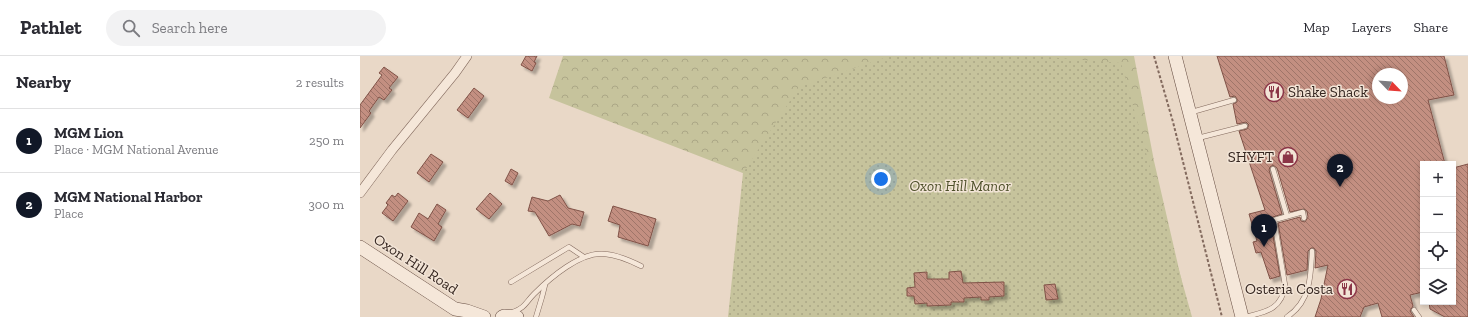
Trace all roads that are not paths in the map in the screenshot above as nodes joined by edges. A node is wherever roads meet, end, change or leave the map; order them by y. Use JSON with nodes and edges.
{"nodes":[{"id":1,"x":467,"y":56,"type":"edge"},
{"id":2,"x":1175,"y":56,"type":"edge"},
{"id":3,"x":1234,"y":100,"type":"dead end"},
{"id":4,"x":1190,"y":112,"type":"junction"},
{"id":5,"x":1245,"y":126,"type":"dead end"},
{"id":6,"x":1196,"y":139,"type":"junction"},
{"id":7,"x":1273,"y":169,"type":"dead end"},
{"id":8,"x":360,"y":193,"type":"edge"},
{"id":9,"x":1287,"y":216,"type":"junction"},
{"id":10,"x":1304,"y":218,"type":"dead end"},
{"id":11,"x":360,"y":246,"type":"edge"},
{"id":12,"x":1312,"y":251,"type":"dead end"},
{"id":13,"x":584,"y":257,"type":"junction"},
{"id":14,"x":641,"y":266,"type":"dead end"},
{"id":15,"x":511,"y":282,"type":"dead end"},
{"id":16,"x":545,"y":285,"type":"junction"},
{"id":17,"x":1414,"y":310,"type":"dead end"},
{"id":18,"x":458,"y":313,"type":"edge"},
{"id":19,"x":484,"y":317,"type":"edge"},
{"id":20,"x":507,"y":317,"type":"edge"},
{"id":21,"x":536,"y":317,"type":"edge"},
{"id":22,"x":1243,"y":317,"type":"edge"},
{"id":23,"x":1287,"y":317,"type":"edge"},
{"id":24,"x":1419,"y":317,"type":"edge"}],
"edges":[{"from":1,"to":8,"type":"street"},
{"from":2,"to":4,"type":"main road"},
{"from":3,"to":4,"type":"lane"},
{"from":4,"to":6,"type":"main road"},
{"from":5,"to":6,"type":"lane"},
{"from":6,"to":22,"type":"main road"},
{"from":7,"to":9,"type":"lane"},
{"from":9,"to":10,"type":"lane"},
{"from":9,"to":22,"type":"lane"},
{"from":11,"to":18,"type":"main road","name":"Oxon Hill Road"},
{"from":12,"to":23,"type":"lane"},
{"from":13,"to":14,"type":"lane"},
{"from":13,"to":15,"type":"lane"},
{"from":13,"to":16,"type":"lane"},
{"from":16,"to":20,"type":"lane"},
{"from":16,"to":21,"type":"lane"},
{"from":17,"to":24,"type":"lane"},
{"from":18,"to":19,"type":"main road","name":"Oxon Hill Road"}]}
